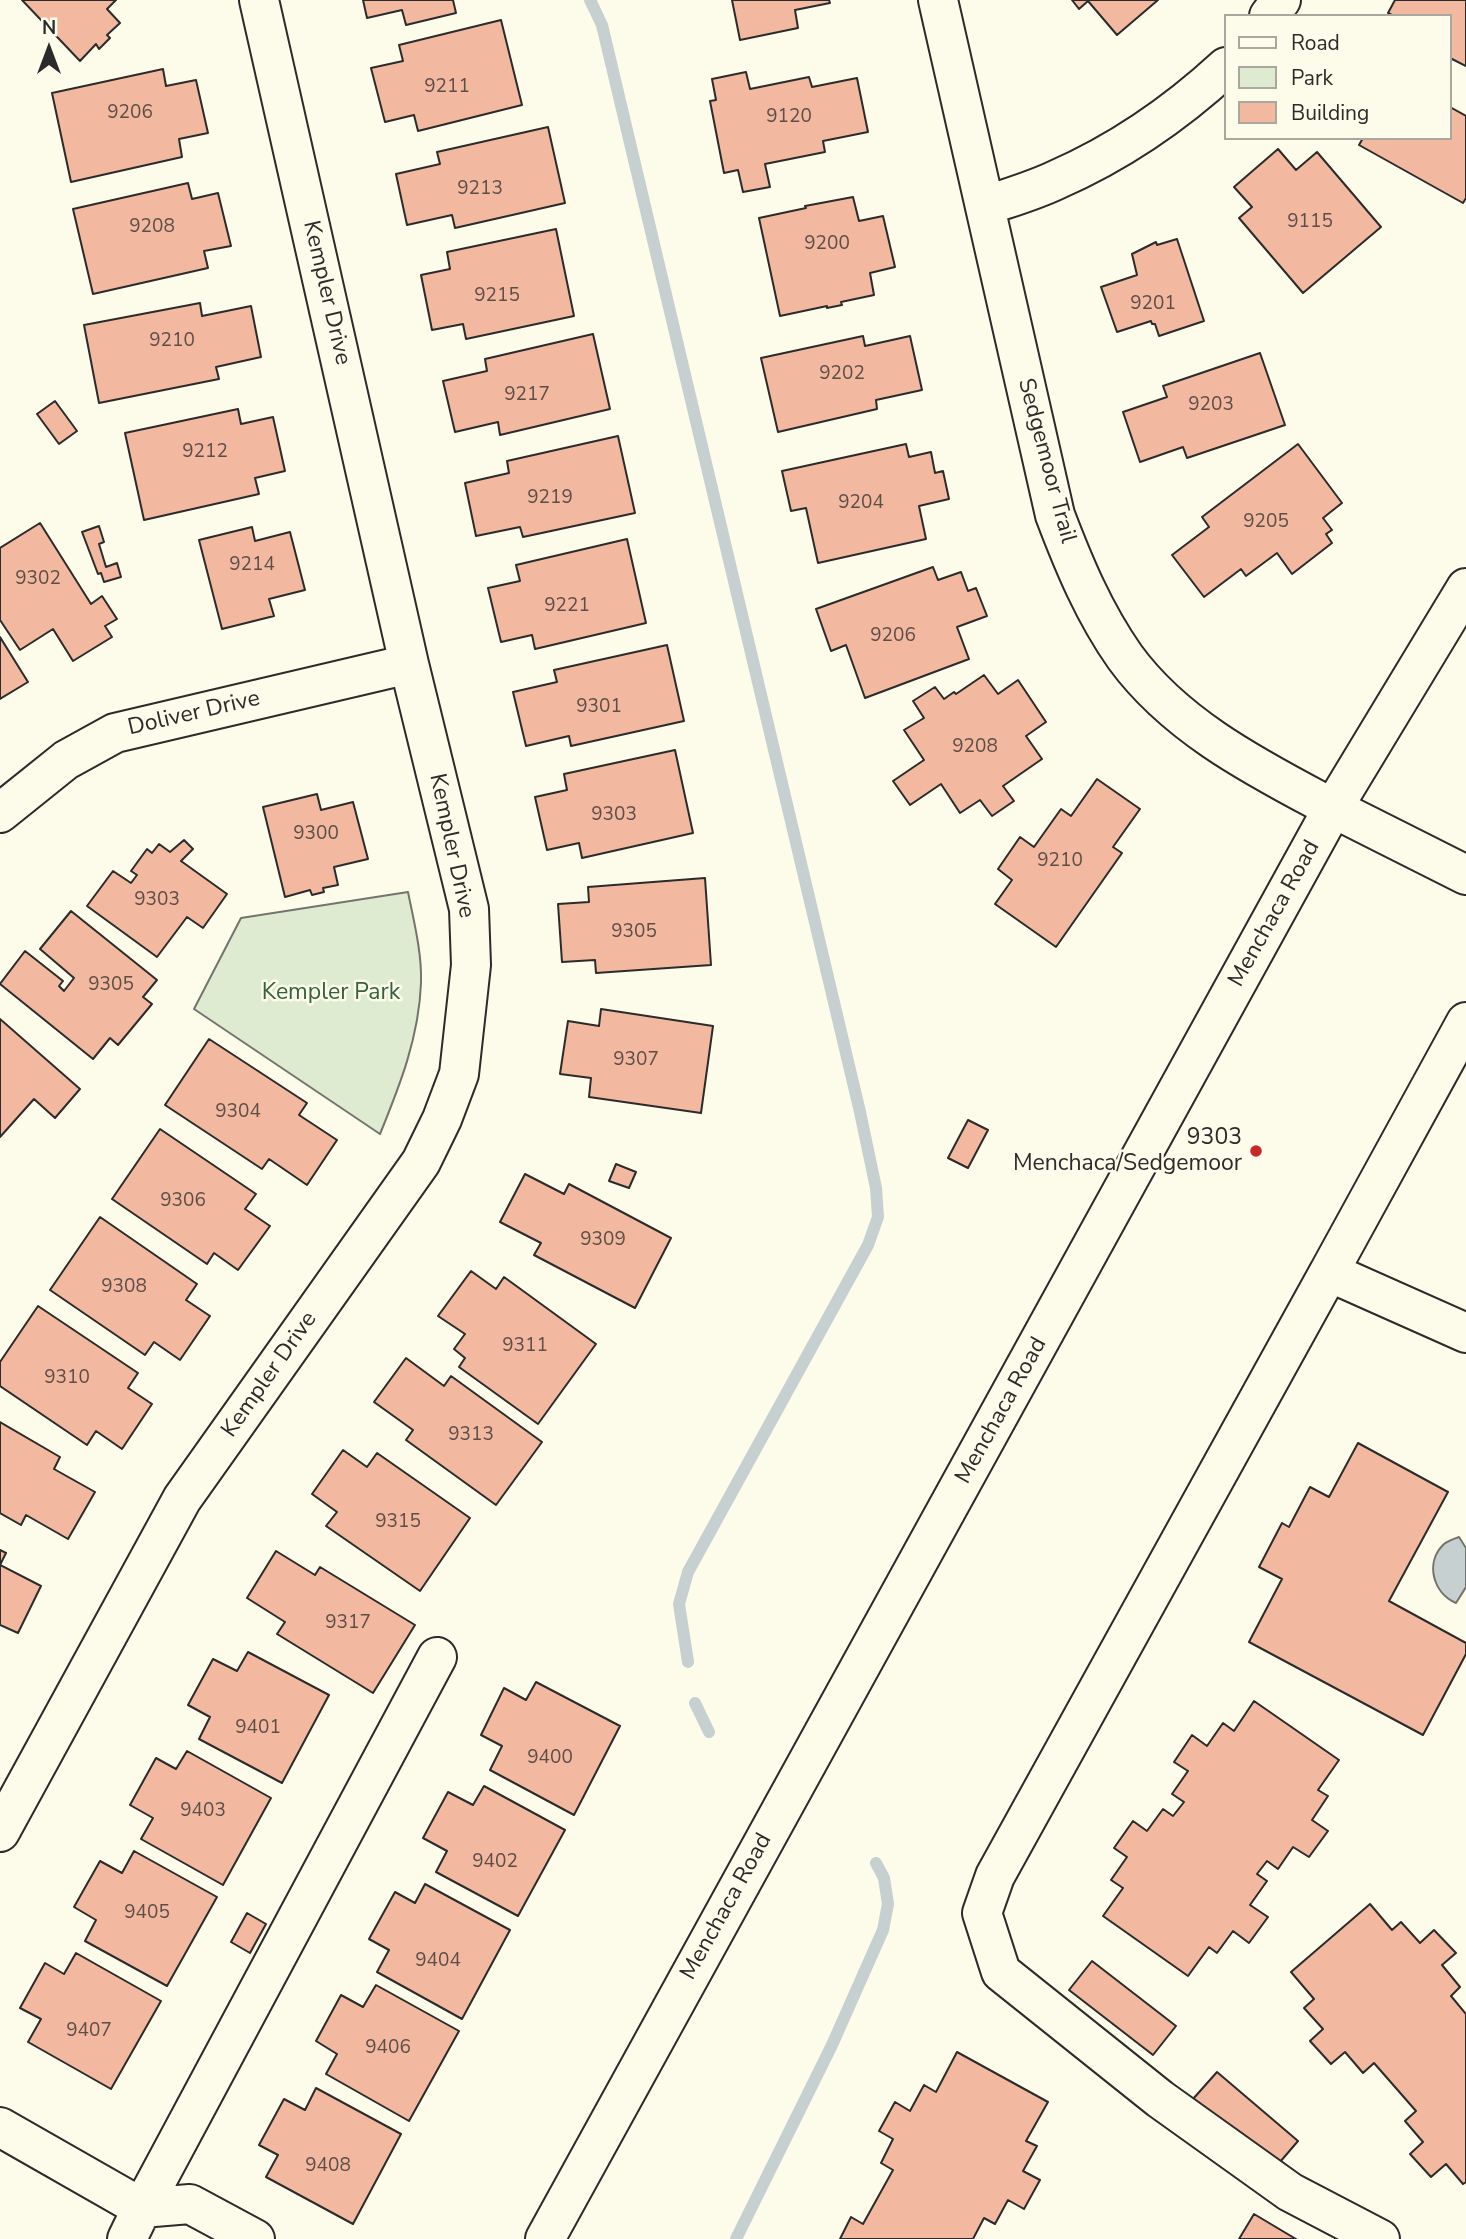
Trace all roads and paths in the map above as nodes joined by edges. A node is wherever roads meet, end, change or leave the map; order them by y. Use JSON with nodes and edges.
{"nodes":[{"id":1,"x":259,"y":0,"type":"edge"},
{"id":2,"x":938,"y":0,"type":"edge"},
{"id":3,"x":1224,"y":68,"type":"edge"},
{"id":4,"x":985,"y":206,"type":"junction"},
{"id":5,"x":1466,"y":588,"type":"edge"},
{"id":6,"x":409,"y":664,"type":"junction"},
{"id":7,"x":1333,"y":808,"type":"junction"},
{"id":8,"x":0,"y":813,"type":"edge"},
{"id":9,"x":1466,"y":875,"type":"edge"},
{"id":10,"x":1466,"y":1022,"type":"edge"},
{"id":11,"x":1329,"y":1272,"type":"junction"},
{"id":12,"x":1466,"y":1333,"type":"edge"},
{"id":13,"x":437,"y":1657,"type":"dead end"},
{"id":14,"x":0,"y":1832,"type":"edge"},
{"id":15,"x":0,"y":2127,"type":"edge"},
{"id":16,"x":141,"y":2229,"type":"edge"},
{"id":17,"x":255,"y":2239,"type":"edge"},
{"id":18,"x":545,"y":2239,"type":"edge"},
{"id":19,"x":1380,"y":2239,"type":"edge"}],
"edges":[{"from":1,"to":6,"type":"street","name":"Kempler Drive"},
{"from":2,"to":4,"type":"street","name":"Sedgemoor Trail"},
{"from":3,"to":4,"type":"street"},
{"from":4,"to":7,"type":"street","name":"Sedgemoor Trail"},
{"from":5,"to":7,"type":"street","name":"Menchaca Road"},
{"from":6,"to":8,"type":"street","name":"Doliver Drive"},
{"from":6,"to":14,"type":"street","name":"Kempler Drive"},
{"from":7,"to":9,"type":"street","name":"Sedgemoor Trail"},
{"from":7,"to":18,"type":"street","name":"Menchaca Road"},
{"from":10,"to":11,"type":"street"},
{"from":11,"to":12,"type":"street"},
{"from":11,"to":19,"type":"street"},
{"from":13,"to":16,"type":"street"},
{"from":15,"to":16,"type":"street"},
{"from":16,"to":17,"type":"street"}]}
